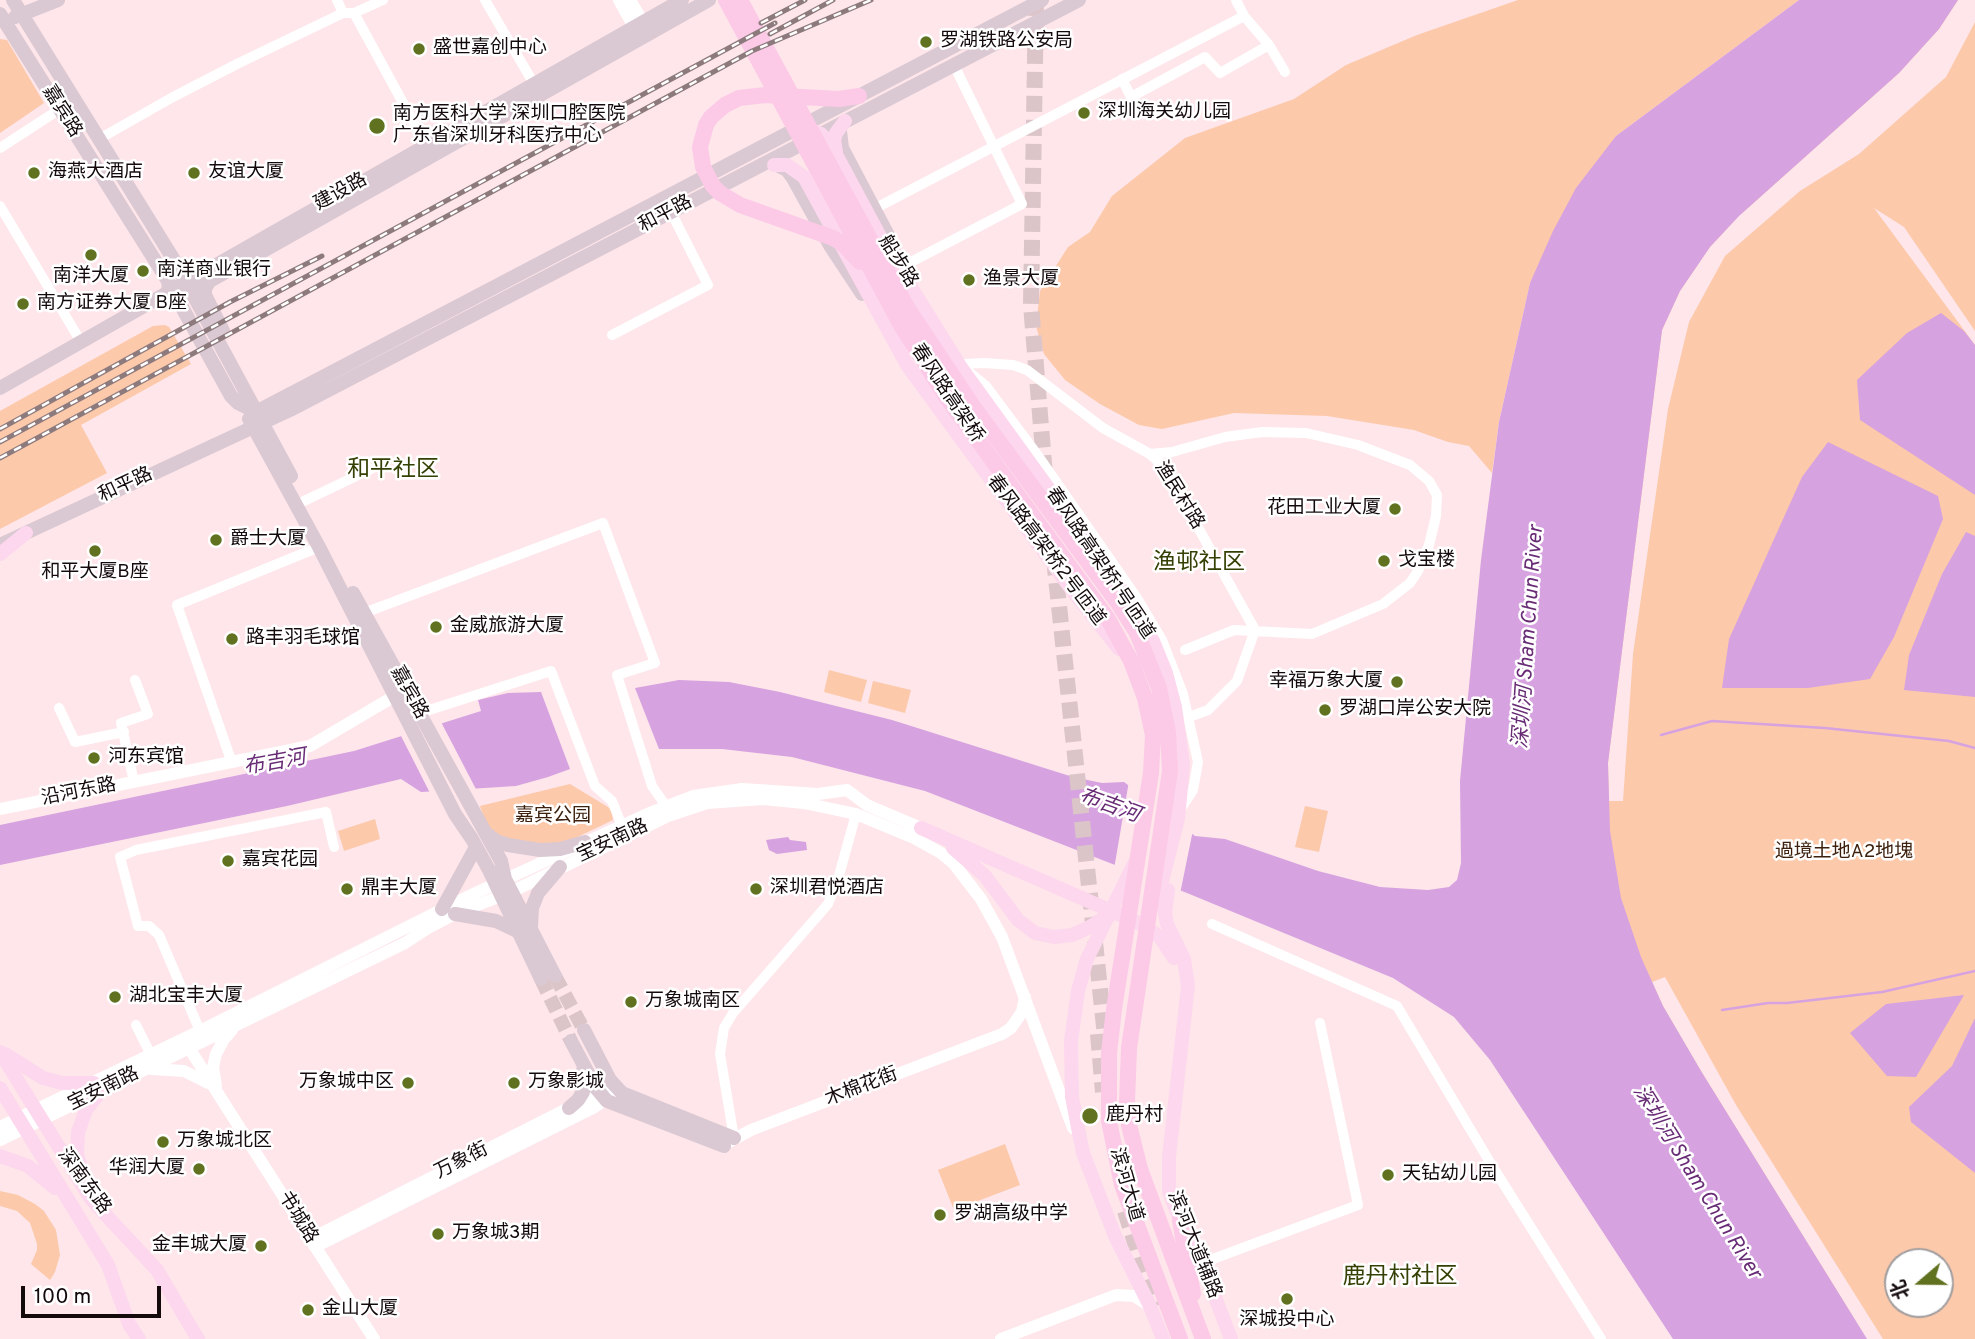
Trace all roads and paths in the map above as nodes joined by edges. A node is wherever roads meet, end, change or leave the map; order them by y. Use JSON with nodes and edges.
{"nodes":[{"id":1,"x":6,"y":0,"type":"edge"},
{"id":2,"x":13,"y":0,"type":"edge"},
{"id":3,"x":58,"y":0,"type":"edge"},
{"id":4,"x":337,"y":0,"type":"edge"},
{"id":5,"x":383,"y":0,"type":"edge"},
{"id":6,"x":485,"y":0,"type":"edge"},
{"id":7,"x":619,"y":0,"type":"edge"},
{"id":8,"x":631,"y":0,"type":"edge"},
{"id":9,"x":682,"y":0,"type":"edge"},
{"id":10,"x":709,"y":0,"type":"edge"},
{"id":11,"x":726,"y":0,"type":"edge"},
{"id":12,"x":740,"y":0,"type":"edge"},
{"id":13,"x":1042,"y":0,"type":"edge"},
{"id":14,"x":1079,"y":0,"type":"edge"},
{"id":15,"x":1236,"y":0,"type":"edge"},
{"id":16,"x":0,"y":2,"type":"edge"},
{"id":17,"x":343,"y":13,"type":"junction"},
{"id":18,"x":354,"y":13,"type":"junction"},
{"id":19,"x":22,"y":15,"type":"junction"},
{"id":20,"x":1244,"y":16,"type":"junction"},
{"id":21,"x":1,"y":19,"type":"edge"},
{"id":22,"x":639,"y":25,"type":"junction"},
{"id":23,"x":1269,"y":45,"type":"junction"},
{"id":24,"x":954,"y":65,"type":"junction"},
{"id":25,"x":1285,"y":72,"type":"dead end"},
{"id":26,"x":1122,"y":79,"type":"junction"},
{"id":27,"x":534,"y":84,"type":"junction"},
{"id":28,"x":859,"y":96,"type":"junction"},
{"id":29,"x":60,"y":109,"type":"junction"},
{"id":30,"x":845,"y":121,"type":"junction"},
{"id":31,"x":799,"y":127,"type":"junction"},
{"id":32,"x":821,"y":134,"type":"junction"},
{"id":33,"x":99,"y":139,"type":"junction"},
{"id":34,"x":426,"y":145,"type":"junction"},
{"id":35,"x":994,"y":146,"type":"junction"},
{"id":36,"x":0,"y":148,"type":"edge"},
{"id":37,"x":837,"y":157,"type":"junction"},
{"id":38,"x":774,"y":164,"type":"junction"},
{"id":39,"x":753,"y":169,"type":"junction"},
{"id":40,"x":848,"y":178,"type":"junction"},
{"id":41,"x":814,"y":195,"type":"junction"},
{"id":42,"x":0,"y":206,"type":"edge"},
{"id":43,"x":874,"y":209,"type":"junction"},
{"id":44,"x":671,"y":212,"type":"junction"},
{"id":45,"x":883,"y":242,"type":"junction"},
{"id":46,"x":848,"y":260,"type":"junction"},
{"id":47,"x":897,"y":263,"type":"junction"},
{"id":48,"x":186,"y":282,"type":"junction"},
{"id":49,"x":882,"y":292,"type":"junction"},
{"id":50,"x":166,"y":294,"type":"junction"},
{"id":51,"x":200,"y":298,"type":"junction"},
{"id":52,"x":881,"y":321,"type":"junction"},
{"id":53,"x":612,"y":335,"type":"dead end"},
{"id":54,"x":81,"y":342,"type":"junction"},
{"id":55,"x":960,"y":366,"type":"junction"},
{"id":56,"x":922,"y":386,"type":"junction"},
{"id":57,"x":2,"y":388,"type":"edge"},
{"id":58,"x":257,"y":421,"type":"junction"},
{"id":59,"x":1150,"y":454,"type":"junction"},
{"id":60,"x":371,"y":469,"type":"dead end"},
{"id":61,"x":304,"y":501,"type":"junction"},
{"id":62,"x":26,"y":533,"type":"junction"},
{"id":63,"x":0,"y":537,"type":"edge"},
{"id":64,"x":0,"y":545,"type":"edge"},
{"id":65,"x":319,"y":547,"type":"junction"},
{"id":66,"x":0,"y":554,"type":"edge"},
{"id":67,"x":364,"y":613,"type":"junction"},
{"id":68,"x":1255,"y":630,"type":"junction"},
{"id":69,"x":1185,"y":650,"type":"dead end"},
{"id":70,"x":135,"y":680,"type":"dead end"},
{"id":71,"x":1140,"y":683,"type":"junction"},
{"id":72,"x":394,"y":697,"type":"junction"},
{"id":73,"x":59,"y":708,"type":"dead end"},
{"id":74,"x":1189,"y":717,"type":"junction"},
{"id":75,"x":423,"y":719,"type":"junction"},
{"id":76,"x":124,"y":732,"type":"junction"},
{"id":77,"x":1186,"y":734,"type":"junction"},
{"id":78,"x":232,"y":763,"type":"junction"},
{"id":79,"x":134,"y":782,"type":"junction"},
{"id":80,"x":666,"y":806,"type":"junction"},
{"id":81,"x":0,"y":808,"type":"edge"},
{"id":82,"x":856,"y":814,"type":"junction"},
{"id":83,"x":1179,"y":815,"type":"joint"},
{"id":84,"x":622,"y":826,"type":"junction"},
{"id":85,"x":921,"y":828,"type":"junction"},
{"id":86,"x":484,"y":832,"type":"junction"},
{"id":87,"x":585,"y":842,"type":"junction"},
{"id":88,"x":334,"y":847,"type":"dead end"},
{"id":89,"x":476,"y":847,"type":"junction"},
{"id":90,"x":1139,"y":853,"type":"joint"},
{"id":91,"x":560,"y":867,"type":"junction"},
{"id":92,"x":503,"y":888,"type":"junction"},
{"id":93,"x":1127,"y":896,"type":"junction"},
{"id":94,"x":1157,"y":909,"type":"junction"},
{"id":95,"x":449,"y":912,"type":"junction"},
{"id":96,"x":1212,"y":924,"type":"dead end"},
{"id":97,"x":525,"y":931,"type":"junction"},
{"id":98,"x":548,"y":978,"type":"tunnel mouth"},
{"id":99,"x":1025,"y":997,"type":"junction"},
{"id":100,"x":1320,"y":1023,"type":"dead end"},
{"id":101,"x":136,"y":1025,"type":"dead end"},
{"id":102,"x":236,"y":1025,"type":"junction"},
{"id":103,"x":584,"y":1030,"type":"tunnel mouth"},
{"id":104,"x":200,"y":1031,"type":"junction"},
{"id":105,"x":1002,"y":1034,"type":"junction"},
{"id":106,"x":1040,"y":1040,"type":"junction"},
{"id":107,"x":189,"y":1048,"type":"junction"},
{"id":108,"x":0,"y":1051,"type":"edge"},
{"id":109,"x":151,"y":1055,"type":"junction"},
{"id":110,"x":145,"y":1070,"type":"junction"},
{"id":111,"x":0,"y":1088,"type":"edge"},
{"id":112,"x":97,"y":1088,"type":"junction"},
{"id":113,"x":612,"y":1093,"type":"junction"},
{"id":114,"x":219,"y":1097,"type":"junction"},
{"id":115,"x":569,"y":1108,"type":"junction"},
{"id":116,"x":37,"y":1115,"type":"junction"},
{"id":117,"x":21,"y":1124,"type":"junction"},
{"id":118,"x":0,"y":1127,"type":"edge"},
{"id":119,"x":0,"y":1140,"type":"edge"},
{"id":120,"x":729,"y":1142,"type":"junction"},
{"id":121,"x":1083,"y":1153,"type":"junction"},
{"id":122,"x":0,"y":1156,"type":"edge"},
{"id":123,"x":1169,"y":1192,"type":"junction"},
{"id":124,"x":65,"y":1197,"type":"junction"},
{"id":125,"x":91,"y":1199,"type":"junction"},
{"id":126,"x":1180,"y":1220,"type":"junction"},
{"id":127,"x":313,"y":1243,"type":"junction"},
{"id":128,"x":1202,"y":1263,"type":"junction"},
{"id":129,"x":1150,"y":1306,"type":"junction"},
{"id":130,"x":1200,"y":1332,"type":"edge"},
{"id":131,"x":139,"y":1339,"type":"edge"},
{"id":132,"x":198,"y":1339,"type":"edge"},
{"id":133,"x":374,"y":1339,"type":"edge"},
{"id":134,"x":1001,"y":1339,"type":"edge"},
{"id":135,"x":1163,"y":1339,"type":"edge"},
{"id":136,"x":1180,"y":1339,"type":"edge"},
{"id":137,"x":1231,"y":1339,"type":"edge"},
{"id":138,"x":1601,"y":1339,"type":"edge"}],
"edges":[{"from":1,"to":16,"type":"main road"},
{"from":2,"to":19,"type":"main road","name":"嘉宾路"},
{"from":3,"to":19,"type":"main road"},
{"from":4,"to":17,"type":"street"},
{"from":5,"to":18,"type":"street"},
{"from":6,"to":27,"type":"street"},
{"from":7,"to":22,"type":"street"},
{"from":8,"to":22,"type":"street"},
{"from":9,"to":22,"type":"main road","name":"建设路"},
{"from":10,"to":51,"type":"main road","name":"建设路"},
{"from":11,"to":49,"type":"highway","name":"春风路高架桥"},
{"from":12,"to":94,"type":"highway","name":"春风路高架桥"},
{"from":13,"to":28,"type":"main road","name":"和平路"},
{"from":14,"to":24,"type":"main road","name":"和平路"},
{"from":15,"to":20,"type":"street"},
{"from":17,"to":18,"type":"street"},
{"from":17,"to":33,"type":"street"},
{"from":18,"to":34,"type":"street"},
{"from":19,"to":21,"type":"main road"},
{"from":19,"to":33,"type":"main road","name":"嘉宾路"},
{"from":20,"to":23,"type":"street"},
{"from":20,"to":26,"type":"street"},
{"from":21,"to":29,"type":"main road","name":"嘉宾路"},
{"from":22,"to":27,"type":"main road","name":"建设路"},
{"from":23,"to":25,"type":"street"},
{"from":23,"to":26,"type":"street"},
{"from":24,"to":30,"type":"main road","name":"和平路"},
{"from":24,"to":35,"type":"street"},
{"from":26,"to":35,"type":"street"},
{"from":27,"to":34,"type":"main road","name":"建设路"},
{"from":28,"to":31,"type":"main road","name":"和平路"},
{"from":28,"to":49,"type":"highway"},
{"from":29,"to":36,"type":"street"},
{"from":29,"to":50,"type":"main road","name":"嘉宾路"},
{"from":30,"to":32,"type":"main road","name":"和平路"},
{"from":30,"to":37,"type":"main road"},
{"from":30,"to":43,"type":"main road"},
{"from":31,"to":32,"type":"main road"},
{"from":31,"to":58,"type":"main road","name":"和平路"},
{"from":32,"to":37,"type":"main road","name":"船步路"},
{"from":32,"to":39,"type":"main road","name":"和平路"},
{"from":33,"to":48,"type":"main road","name":"嘉宾路"},
{"from":34,"to":48,"type":"main road","name":"建设路"},
{"from":35,"to":43,"type":"street"},
{"from":35,"to":47,"type":"street"},
{"from":37,"to":40,"type":"main road","name":"船步路"},
{"from":38,"to":39,"type":"main road"},
{"from":38,"to":41,"type":"main road","name":"船步路"},
{"from":38,"to":52,"type":"main road","name":"船步路"},
{"from":39,"to":44,"type":"main road","name":"和平路"},
{"from":40,"to":41,"type":"main road"},
{"from":40,"to":45,"type":"main road","name":"船步路"},
{"from":41,"to":46,"type":"main road","name":"船步路"},
{"from":42,"to":54,"type":"street"},
{"from":43,"to":47,"type":"main road"},
{"from":44,"to":53,"type":"street"},
{"from":44,"to":58,"type":"main road","name":"和平路"},
{"from":45,"to":46,"type":"main road"},
{"from":45,"to":47,"type":"main road","name":"船步路"},
{"from":46,"to":52,"type":"main road","name":"船步路"},
{"from":47,"to":55,"type":"main road","name":"船步路"},
{"from":48,"to":50,"type":"main road","name":"建设路"},
{"from":48,"to":51,"type":"main road","name":"嘉宾路"},
{"from":49,"to":71,"type":"highway","name":"春风路高架桥"},
{"from":50,"to":54,"type":"main road","name":"建设路"},
{"from":50,"to":58,"type":"main road","name":"嘉宾路"},
{"from":51,"to":58,"type":"main road","name":"嘉宾路"},
{"from":52,"to":56,"type":"main road","name":"船步路"},
{"from":54,"to":57,"type":"main road","name":"建设路"},
{"from":55,"to":56,"type":"street","name":"渔民村路"},
{"from":55,"to":59,"type":"street","name":"渔民村路"},
{"from":55,"to":74,"type":"street"},
{"from":55,"to":77,"type":"main road","name":"春风路高架桥1号匝道"},
{"from":56,"to":71,"type":"main road","name":"春风路高架桥2号匝道"},
{"from":58,"to":61,"type":"main road","name":"嘉宾路"},
{"from":58,"to":62,"type":"main road","name":"和平路"},
{"from":58,"to":65,"type":"main road","name":"嘉宾路"},
{"from":59,"to":68,"type":"street","name":"渔民村路"},
{"from":59,"to":68,"type":"street"},
{"from":60,"to":61,"type":"street"},
{"from":61,"to":67,"type":"main road","name":"嘉宾路"},
{"from":62,"to":63,"type":"main road"},
{"from":62,"to":64,"type":"main road","name":"和平路"},
{"from":62,"to":66,"type":"main road"},
{"from":65,"to":72,"type":"main road","name":"嘉宾路"},
{"from":65,"to":78,"type":"street"},
{"from":67,"to":75,"type":"main road","name":"嘉宾路"},
{"from":67,"to":80,"type":"street"},
{"from":68,"to":69,"type":"street"},
{"from":68,"to":74,"type":"street"},
{"from":70,"to":76,"type":"street"},
{"from":71,"to":90,"type":"highway","name":"春风路高架桥"},
{"from":72,"to":78,"type":"street","name":"沿河东路"},
{"from":72,"to":89,"type":"main road","name":"嘉宾路"},
{"from":73,"to":76,"type":"street"},
{"from":74,"to":77,"type":"street"},
{"from":75,"to":84,"type":"street"},
{"from":75,"to":86,"type":"main road","name":"嘉宾路"},
{"from":76,"to":79,"type":"street"},
{"from":77,"to":83,"type":"main road","name":"春风路高架桥1号匝道"},
{"from":78,"to":79,"type":"street","name":"沿河东路"},
{"from":79,"to":81,"type":"street","name":"沿河东路"},
{"from":80,"to":84,"type":"street","name":"宝安南路"},
{"from":80,"to":85,"type":"street","name":"宝安南路"},
{"from":82,"to":91,"type":"street","name":"宝安南路"},
{"from":82,"to":99,"type":"street","name":"宝安南路"},
{"from":82,"to":120,"type":"street"},
{"from":83,"to":94,"type":"main road","name":"滨河大道辅路"},
{"from":84,"to":87,"type":"street","name":"宝安南路"},
{"from":85,"to":93,"type":"main road"},
{"from":85,"to":123,"type":"main road"},
{"from":86,"to":87,"type":"main road"},
{"from":86,"to":92,"type":"main road","name":"嘉宾路"},
{"from":87,"to":92,"type":"street","name":"宝安南路"},
{"from":88,"to":104,"type":"street"},
{"from":89,"to":92,"type":"main road","name":"嘉宾路"},
{"from":89,"to":95,"type":"main road"},
{"from":90,"to":93,"type":"highway","name":"滨河大道"},
{"from":91,"to":92,"type":"street","name":"宝安南路"},
{"from":91,"to":97,"type":"main road"},
{"from":92,"to":95,"type":"street","name":"宝安南路"},
{"from":92,"to":97,"type":"main road","name":"嘉宾路"},
{"from":93,"to":121,"type":"main road"},
{"from":93,"to":136,"type":"highway","name":"滨河大道"},
{"from":94,"to":123,"type":"main road","name":"滨河大道辅路"},
{"from":94,"to":130,"type":"highway","name":"滨河大道"},
{"from":95,"to":97,"type":"main road"},
{"from":95,"to":102,"type":"street","name":"宝安南路"},
{"from":95,"to":104,"type":"street","name":"宝安南路"},
{"from":96,"to":138,"type":"street"},
{"from":97,"to":98,"type":"main road","name":"嘉宾路"},
{"from":99,"to":105,"type":"street"},
{"from":99,"to":106,"type":"street","name":"宝安南路"},
{"from":100,"to":128,"type":"street"},
{"from":101,"to":109,"type":"street"},
{"from":102,"to":107,"type":"street","name":"宝安南路"},
{"from":102,"to":114,"type":"street","name":"书城路"},
{"from":103,"to":113,"type":"main road"},
{"from":104,"to":109,"type":"street","name":"宝安南路"},
{"from":105,"to":106,"type":"street","name":"木棉花街"},
{"from":105,"to":120,"type":"street","name":"木棉花街"},
{"from":106,"to":121,"type":"street","name":"宝安南路"},
{"from":107,"to":110,"type":"street","name":"宝安南路"},
{"from":107,"to":114,"type":"street","name":"书城路"},
{"from":108,"to":112,"type":"main road"},
{"from":108,"to":116,"type":"main road","name":"深南东路"},
{"from":109,"to":112,"type":"street","name":"宝安南路"},
{"from":110,"to":112,"type":"street","name":"宝安南路"},
{"from":110,"to":114,"type":"street","name":"书城路"},
{"from":111,"to":117,"type":"main road","name":"深南东路"},
{"from":112,"to":116,"type":"street","name":"宝安南路"},
{"from":112,"to":125,"type":"main road"},
{"from":113,"to":115,"type":"street","name":"万象街"},
{"from":113,"to":115,"type":"main road"},
{"from":113,"to":120,"type":"main road"},
{"from":113,"to":127,"type":"street","name":"万象街"},
{"from":114,"to":127,"type":"street","name":"书城路"},
{"from":115,"to":127,"type":"street","name":"万象街"},
{"from":116,"to":117,"type":"street","name":"宝安南路"},
{"from":116,"to":125,"type":"main road","name":"深南东路"},
{"from":117,"to":118,"type":"street","name":"宝安南路"},
{"from":117,"to":119,"type":"street","name":"宝安南路"},
{"from":117,"to":124,"type":"main road","name":"深南东路"},
{"from":121,"to":129,"type":"main road"},
{"from":122,"to":124,"type":"main road"},
{"from":123,"to":126,"type":"main road","name":"滨河大道辅路"},
{"from":124,"to":131,"type":"main road","name":"深南东路"},
{"from":125,"to":132,"type":"main road","name":"深南东路"},
{"from":126,"to":128,"type":"main road","name":"滨河大道辅路"},
{"from":126,"to":130,"type":"highway"},
{"from":127,"to":133,"type":"street","name":"书城路"},
{"from":128,"to":137,"type":"main road","name":"滨河大道辅路"},
{"from":129,"to":134,"type":"street"},
{"from":129,"to":135,"type":"main road"}]}
